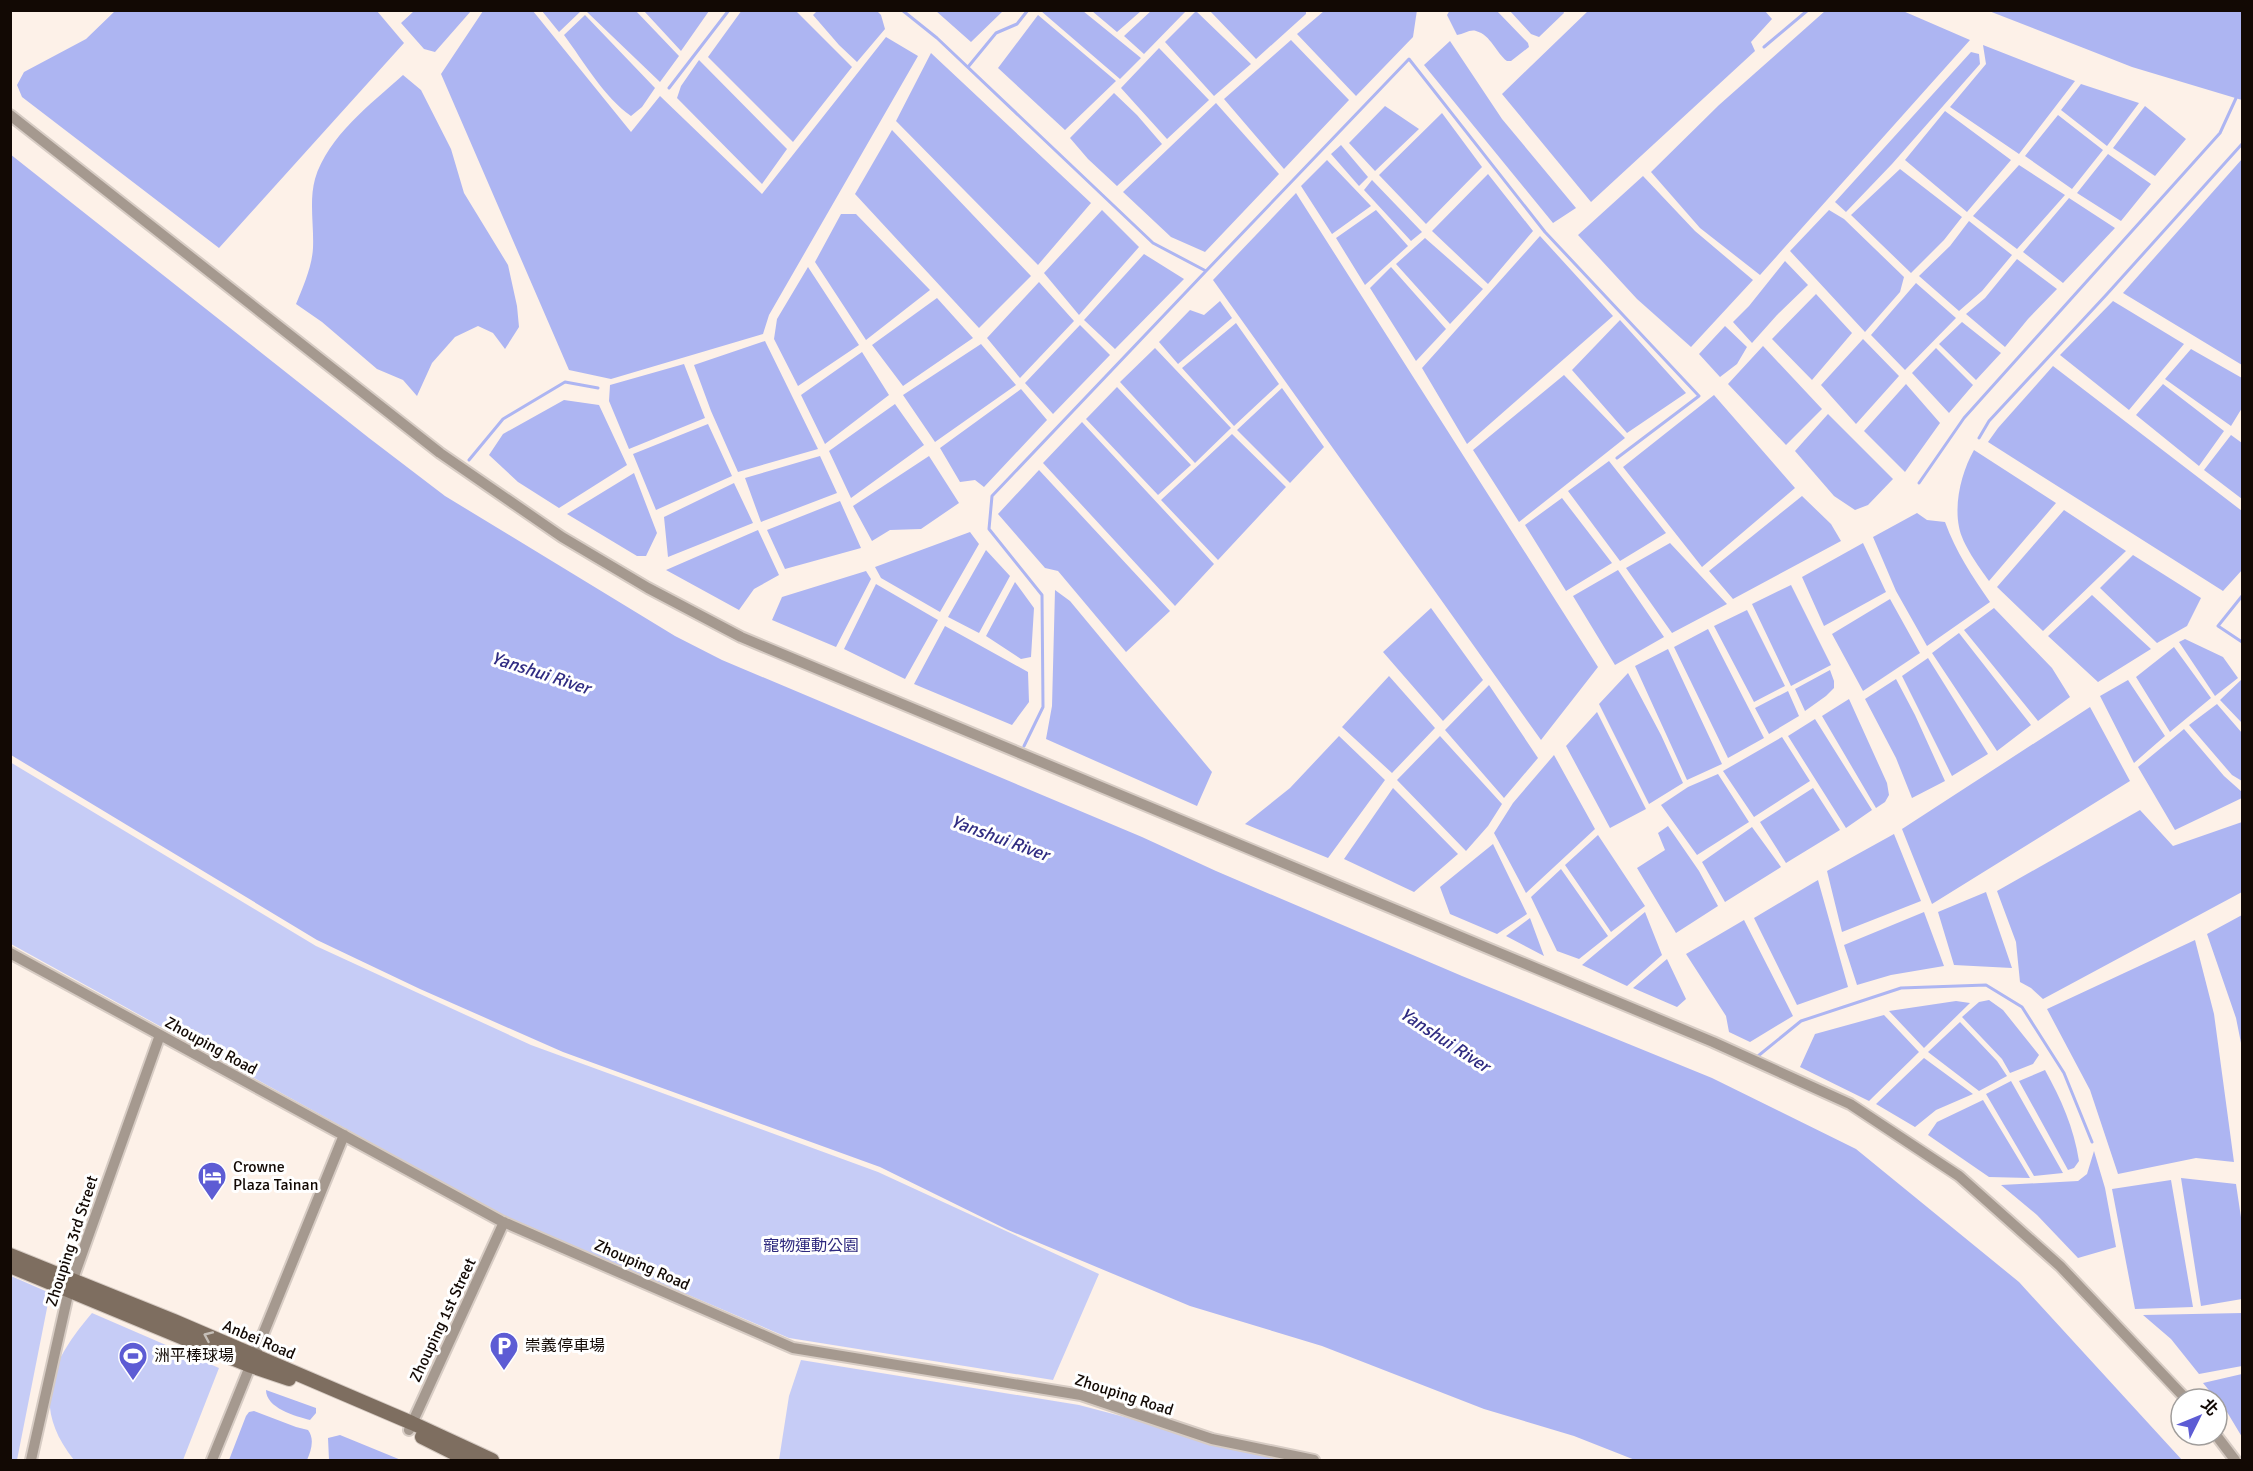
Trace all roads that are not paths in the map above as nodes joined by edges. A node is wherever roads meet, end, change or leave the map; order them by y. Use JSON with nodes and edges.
{"nodes":[{"id":1,"x":10,"y":115,"type":"edge"},
{"id":2,"x":10,"y":953,"type":"edge"},
{"id":3,"x":160,"y":1035,"type":"junction"},
{"id":4,"x":344,"y":1135,"type":"junction"},
{"id":5,"x":504,"y":1222,"type":"junction"},
{"id":6,"x":10,"y":1255,"type":"edge"},
{"id":7,"x":10,"y":1266,"type":"edge"},
{"id":8,"x":71,"y":1286,"type":"junction"},
{"id":9,"x":253,"y":1361,"type":"junction"},
{"id":10,"x":2175,"y":1387,"type":"edge"},
{"id":11,"x":411,"y":1426,"type":"junction"},
{"id":12,"x":2225,"y":1447,"type":"edge"},
{"id":13,"x":31,"y":1461,"type":"edge"},
{"id":14,"x":212,"y":1461,"type":"edge"},
{"id":15,"x":468,"y":1461,"type":"edge"},
{"id":16,"x":492,"y":1461,"type":"edge"},
{"id":17,"x":1314,"y":1461,"type":"edge"},
{"id":18,"x":2235,"y":1461,"type":"edge"}],
"edges":[{"from":1,"to":10,"type":"street"},
{"from":2,"to":3,"type":"street","name":"Zhouping Road"},
{"from":3,"to":4,"type":"street","name":"Zhouping Road"},
{"from":3,"to":8,"type":"street","name":"Zhouping 3rd Street"},
{"from":4,"to":5,"type":"street","name":"Zhouping Road"},
{"from":4,"to":9,"type":"street"},
{"from":5,"to":11,"type":"street","name":"Zhouping 1st Street"},
{"from":5,"to":17,"type":"street","name":"Zhouping Road"},
{"from":6,"to":8,"type":"street","name":"Anbei Road"},
{"from":7,"to":8,"type":"street","name":"Anbei Road"},
{"from":8,"to":9,"type":"street","name":"Anbei Road"},
{"from":8,"to":13,"type":"street","name":"Zhouping 3rd Street"},
{"from":9,"to":11,"type":"street","name":"Anbei Road"},
{"from":9,"to":14,"type":"street"},
{"from":11,"to":15,"type":"street","name":"Anbei Road"},
{"from":11,"to":16,"type":"street","name":"Anbei Road"},
{"from":12,"to":18,"type":"street"}]}
